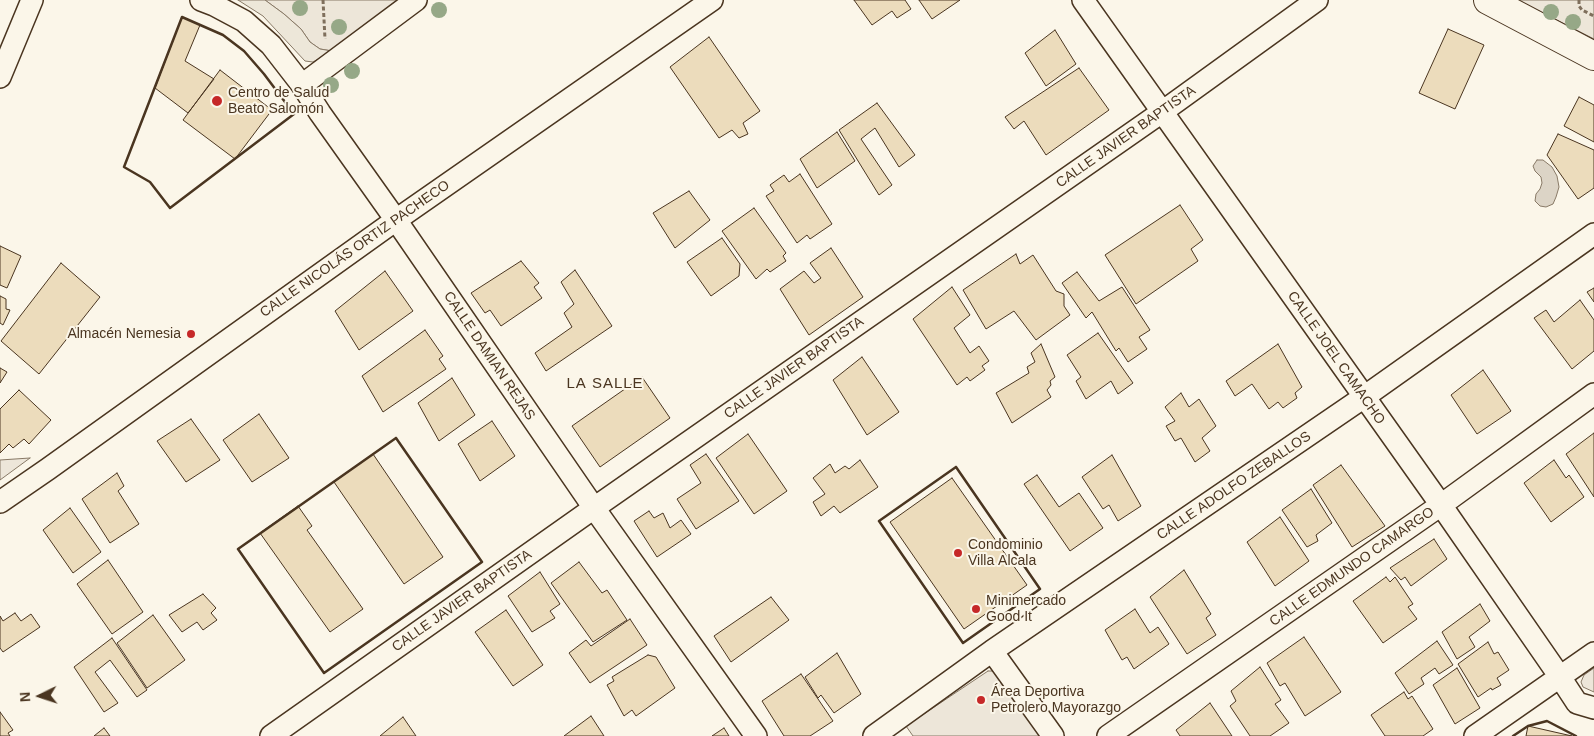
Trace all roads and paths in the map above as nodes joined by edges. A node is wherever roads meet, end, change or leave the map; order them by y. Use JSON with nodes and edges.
{"nodes":[{"id":1,"x":32,"y":0,"type":"edge"},
{"id":2,"x":323,"y":0,"type":"edge"},
{"id":3,"x":416,"y":0,"type":"edge"},
{"id":4,"x":712,"y":0,"type":"edge"},
{"id":5,"x":1083,"y":0,"type":"edge"},
{"id":6,"x":1317,"y":0,"type":"edge"},
{"id":7,"x":1488,"y":0,"type":"edge"},
{"id":8,"x":1579,"y":0,"type":"edge"},
{"id":9,"x":210,"y":2,"type":"edge"},
{"id":10,"x":1594,"y":16,"type":"edge"},
{"id":11,"x":1594,"y":56,"type":"edge"},
{"id":12,"x":326,"y":68,"type":"junction"},
{"id":13,"x":0,"y":77,"type":"edge"},
{"id":14,"x":302,"y":85,"type":"junction"},
{"id":15,"x":1162,"y":112,"type":"junction"},
{"id":16,"x":396,"y":220,"type":"junction"},
{"id":17,"x":1594,"y":234,"type":"edge"},
{"id":18,"x":1594,"y":394,"type":"edge"},
{"id":19,"x":1364,"y":397,"type":"junction"},
{"id":20,"x":0,"y":502,"type":"edge"},
{"id":21,"x":1441,"y":505,"type":"junction"},
{"id":22,"x":594,"y":508,"type":"junction"},
{"id":23,"x":992,"y":651,"type":"junction"},
{"id":24,"x":1594,"y":653,"type":"edge"},
{"id":25,"x":1560,"y":676,"type":"junction"},
{"id":26,"x":1594,"y":708,"type":"edge"},
{"id":27,"x":271,"y":736,"type":"edge"},
{"id":28,"x":756,"y":736,"type":"edge"},
{"id":29,"x":874,"y":736,"type":"edge"},
{"id":30,"x":1053,"y":736,"type":"edge"},
{"id":31,"x":1108,"y":736,"type":"edge"},
{"id":32,"x":1475,"y":736,"type":"edge"}],
"edges":[{"from":1,"to":13,"type":"street"},
{"from":2,"to":12,"type":"path"},
{"from":3,"to":12,"type":"street"},
{"from":4,"to":16,"type":"street","name":"CALLE NICOLÁS ORTIZ PACHECO"},
{"from":5,"to":15,"type":"street","name":"CALLE JOEL CAMACHO"},
{"from":6,"to":15,"type":"street","name":"CALLE JAVIER BAPTISTA"},
{"from":7,"to":11,"type":"highway"},
{"from":8,"to":10,"type":"path"},
{"from":9,"to":14,"type":"street","name":"CALLE DAMIAN REJAS"},
{"from":12,"to":14,"type":"street"},
{"from":14,"to":16,"type":"street","name":"CALLE DAMIAN REJAS"},
{"from":15,"to":19,"type":"street","name":"CALLE JOEL CAMACHO"},
{"from":15,"to":22,"type":"street","name":"CALLE JAVIER BAPTISTA"},
{"from":16,"to":20,"type":"street","name":"CALLE NICOLÁS ORTIZ PACHECO"},
{"from":16,"to":22,"type":"street","name":"CALLE DAMIAN REJAS"},
{"from":17,"to":19,"type":"street","name":"CALLE ADOLFO ZEBALLOS"},
{"from":18,"to":21,"type":"street","name":"CALLE EDMUNDO CAMARGO"},
{"from":19,"to":21,"type":"street","name":"CALLE JOEL CAMACHO"},
{"from":19,"to":23,"type":"street","name":"CALLE ADOLFO ZEBALLOS"},
{"from":21,"to":25,"type":"street","name":"CALLE JOEL CAMACHO"},
{"from":21,"to":31,"type":"street","name":"CALLE EDMUNDO CAMARGO"},
{"from":22,"to":27,"type":"street","name":"CALLE JAVIER BAPTISTA"},
{"from":22,"to":28,"type":"street","name":"CALLE DAMIAN REJAS"},
{"from":23,"to":29,"type":"street","name":"CALLE ADOLFO ZEBALLOS"},
{"from":23,"to":30,"type":"street"},
{"from":24,"to":25,"type":"street"},
{"from":25,"to":26,"type":"street","name":"CALLE JOEL CAMACHO"},
{"from":25,"to":32,"type":"street"}]}
